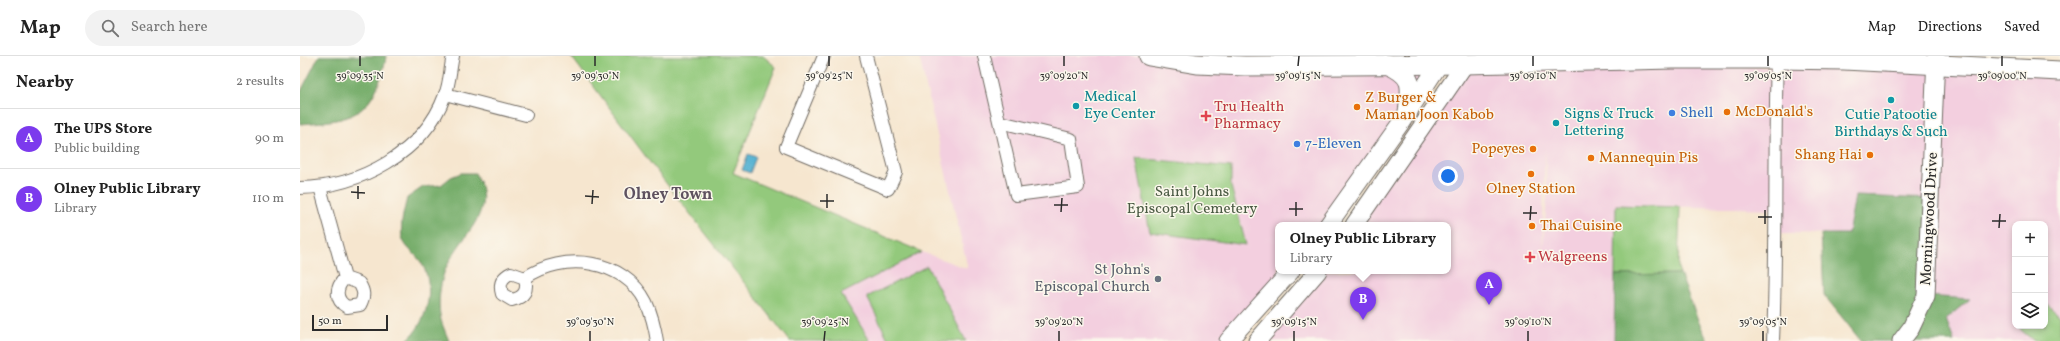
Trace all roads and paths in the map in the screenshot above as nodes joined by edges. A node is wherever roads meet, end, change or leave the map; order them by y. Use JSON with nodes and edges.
{"nodes":[{"id":1,"x":453,"y":56,"type":"edge"},
{"id":2,"x":824,"y":56,"type":"edge"},
{"id":3,"x":866,"y":56,"type":"edge"},
{"id":4,"x":984,"y":56,"type":"edge"},
{"id":5,"x":1149,"y":56,"type":"edge"},
{"id":6,"x":1777,"y":58,"type":"edge"},
{"id":7,"x":1443,"y":60,"type":"edge"},
{"id":8,"x":1468,"y":60,"type":"edge"},
{"id":9,"x":1229,"y":61,"type":"edge"},
{"id":10,"x":1936,"y":61,"type":"edge"},
{"id":11,"x":1387,"y":64,"type":"junction"},
{"id":12,"x":2060,"y":71,"type":"edge"},
{"id":13,"x":446,"y":94,"type":"junction"},
{"id":14,"x":1408,"y":112,"type":"junction"},
{"id":15,"x":526,"y":115,"type":"dead end"},
{"id":16,"x":1000,"y":122,"type":"junction"},
{"id":17,"x":320,"y":187,"type":"junction"},
{"id":18,"x":300,"y":188,"type":"edge"},
{"id":19,"x":1330,"y":222,"type":"edge"},
{"id":20,"x":1356,"y":222,"type":"edge"},
{"id":21,"x":1288,"y":274,"type":"edge"},
{"id":22,"x":1315,"y":274,"type":"edge"},
{"id":23,"x":345,"y":278,"type":"dead end"},
{"id":24,"x":525,"y":278,"type":"dead end"},
{"id":25,"x":657,"y":341,"type":"edge"},
{"id":26,"x":1228,"y":341,"type":"edge"},
{"id":27,"x":1257,"y":341,"type":"edge"},
{"id":28,"x":1773,"y":341,"type":"edge"},
{"id":29,"x":1901,"y":341,"type":"edge"}],
"edges":[{"from":1,"to":13,"type":"street"},
{"from":2,"to":3,"type":"street"},
{"from":4,"to":16,"type":"street"},
{"from":5,"to":9,"type":"main road"},
{"from":6,"to":8,"type":"main road"},
{"from":6,"to":10,"type":"main road"},
{"from":6,"to":28,"type":"street"},
{"from":7,"to":8,"type":"main road"},
{"from":7,"to":11,"type":"main road"},
{"from":7,"to":14,"type":"main road"},
{"from":8,"to":20,"type":"main road"},
{"from":9,"to":11,"type":"main road"},
{"from":10,"to":12,"type":"main road"},
{"from":10,"to":29,"type":"main road","name":"Morningwood Drive"},
{"from":11,"to":14,"type":"main road"},
{"from":13,"to":15,"type":"street"},
{"from":13,"to":17,"type":"street"},
{"from":14,"to":19,"type":"main road"},
{"from":16,"to":16,"type":"street"},
{"from":17,"to":18,"type":"street"},
{"from":17,"to":23,"type":"street"},
{"from":21,"to":26,"type":"main road"},
{"from":22,"to":27,"type":"main road"},
{"from":24,"to":25,"type":"street"}]}
